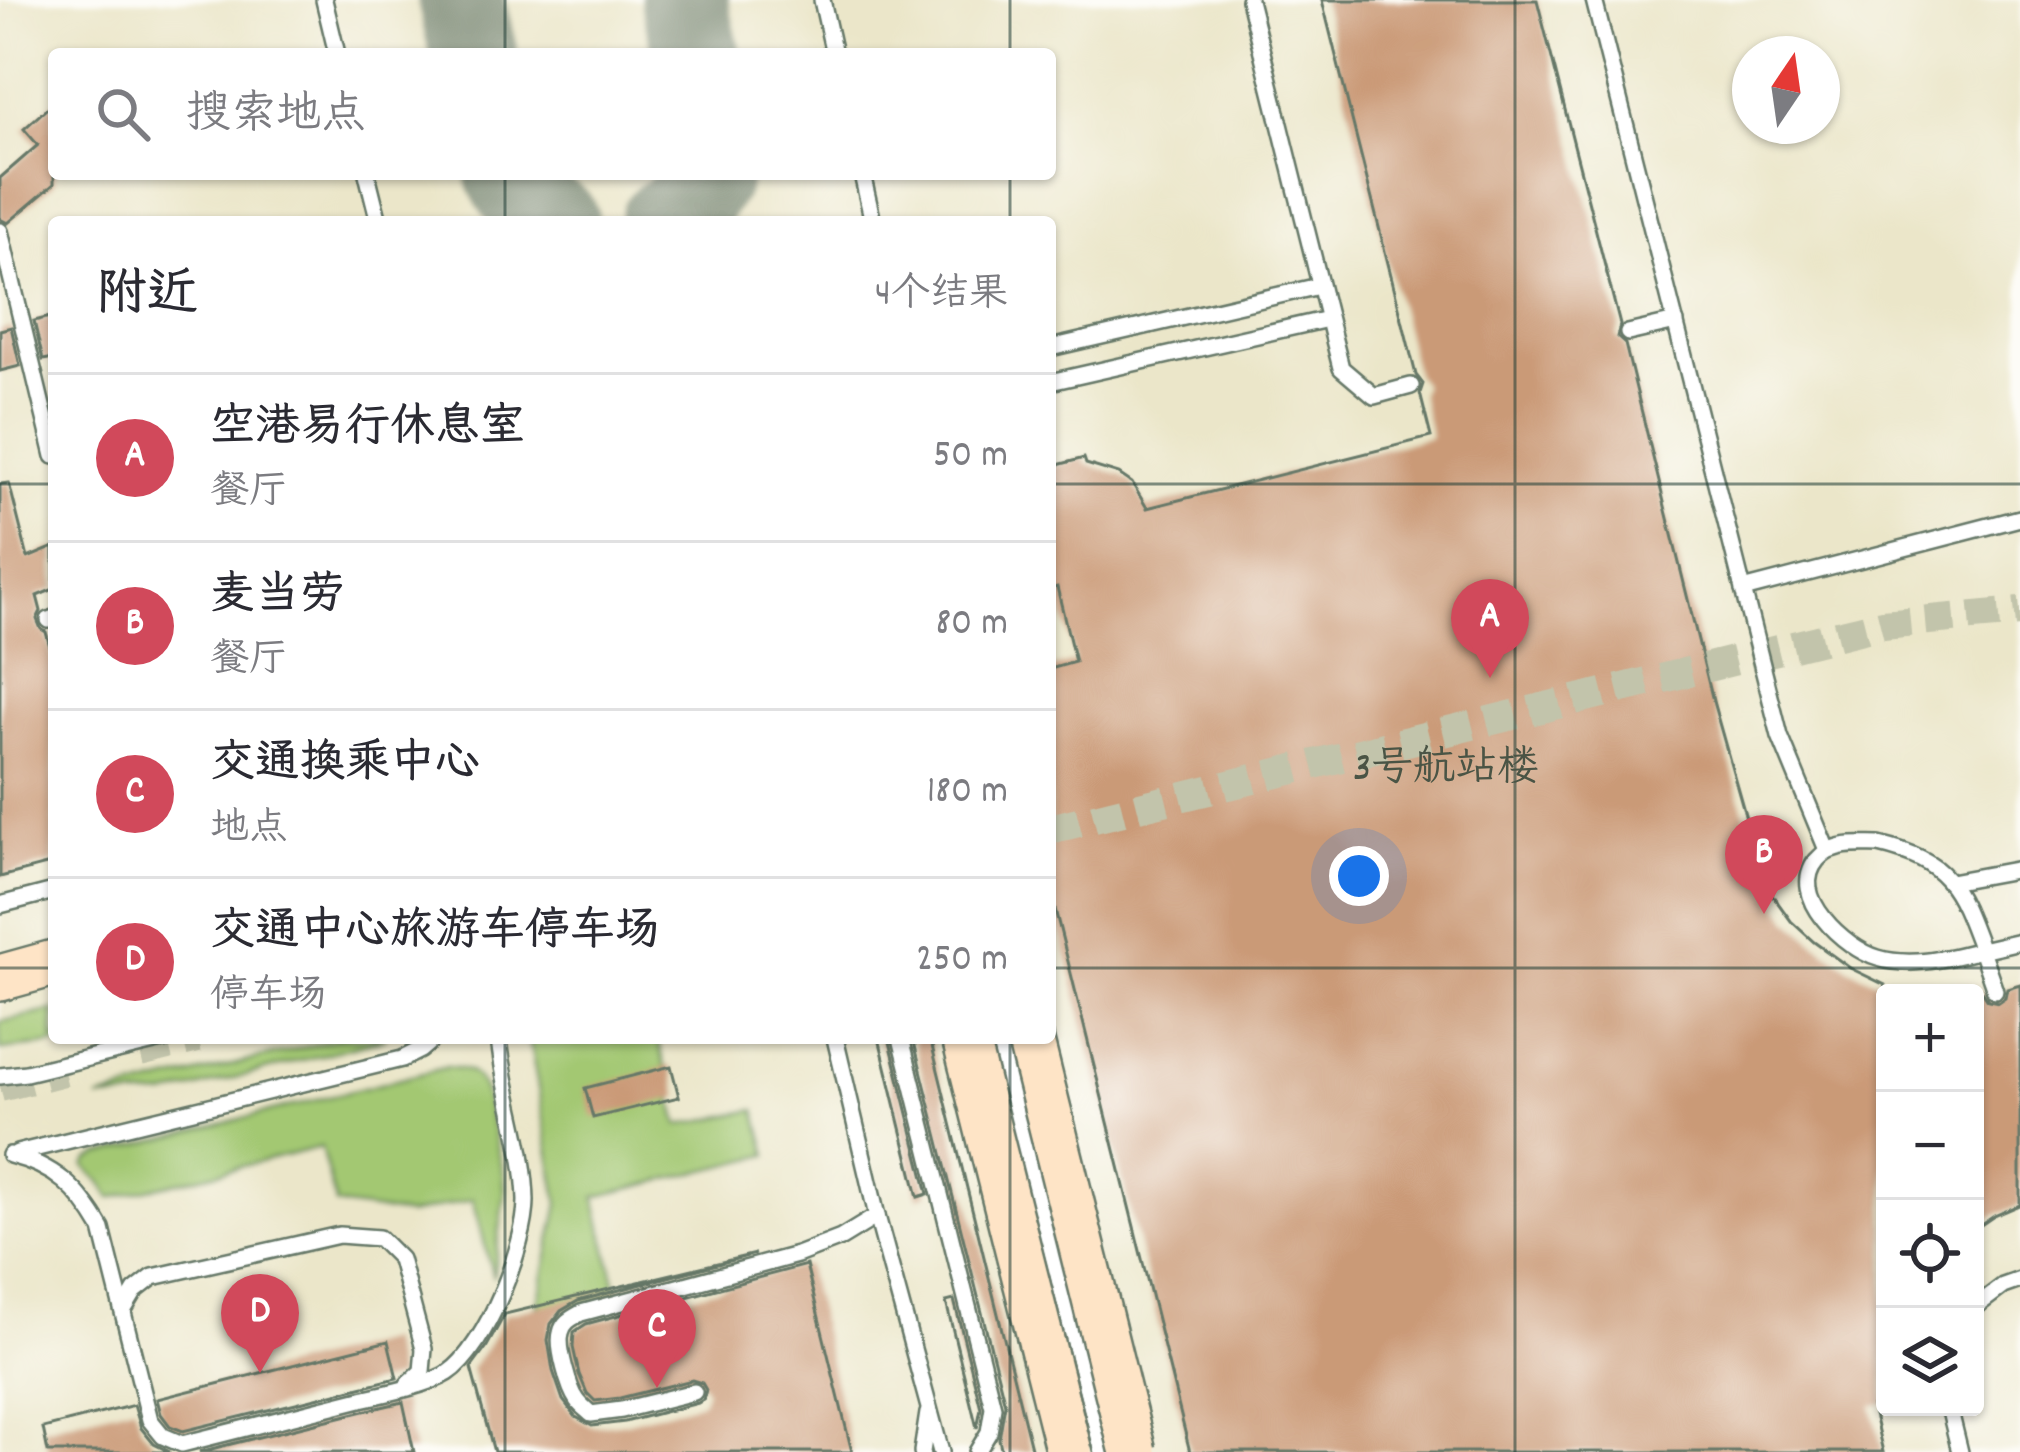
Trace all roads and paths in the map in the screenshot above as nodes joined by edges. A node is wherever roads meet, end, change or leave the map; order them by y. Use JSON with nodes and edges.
{"nodes":[{"id":1,"x":324,"y":0,"type":"edge"},
{"id":2,"x":821,"y":0,"type":"edge"},
{"id":3,"x":1249,"y":0,"type":"edge"},
{"id":4,"x":1594,"y":0,"type":"edge"},
{"id":5,"x":336,"y":48,"type":"edge"},
{"id":6,"x":833,"y":48,"type":"edge"},
{"id":7,"x":368,"y":180,"type":"edge"},
{"id":8,"x":863,"y":180,"type":"edge"},
{"id":9,"x":378,"y":216,"type":"edge"},
{"id":10,"x":872,"y":216,"type":"edge"},
{"id":11,"x":0,"y":231,"type":"edge"},
{"id":12,"x":1318,"y":286,"type":"junction"},
{"id":13,"x":1328,"y":319,"type":"junction"},
{"id":14,"x":1676,"y":322,"type":"junction"},
{"id":15,"x":1628,"y":334,"type":"dead end"},
{"id":16,"x":1056,"y":347,"type":"edge"},
{"id":17,"x":1056,"y":381,"type":"edge"},
{"id":18,"x":1411,"y":386,"type":"dead end"},
{"id":19,"x":48,"y":431,"type":"edge"},
{"id":20,"x":2020,"y":518,"type":"edge"},
{"id":21,"x":1743,"y":590,"type":"junction"},
{"id":22,"x":1827,"y":850,"type":"junction"},
{"id":23,"x":2020,"y":869,"type":"edge"},
{"id":24,"x":1950,"y":882,"type":"junction"},
{"id":25,"x":48,"y":892,"type":"edge"},
{"id":26,"x":0,"y":904,"type":"edge"},
{"id":27,"x":2020,"y":941,"type":"edge"},
{"id":28,"x":1981,"y":950,"type":"junction"},
{"id":29,"x":48,"y":966,"type":"edge"},
{"id":30,"x":0,"y":978,"type":"edge"},
{"id":31,"x":1995,"y":990,"type":"dead end"},
{"id":32,"x":146,"y":1044,"type":"tunnel mouth"},
{"id":33,"x":427,"y":1044,"type":"edge"},
{"id":34,"x":500,"y":1044,"type":"edge"},
{"id":35,"x":836,"y":1044,"type":"edge"},
{"id":36,"x":903,"y":1044,"type":"edge"},
{"id":37,"x":967,"y":1044,"type":"edge"},
{"id":38,"x":999,"y":1044,"type":"edge"},
{"id":39,"x":1031,"y":1044,"type":"edge"},
{"id":40,"x":0,"y":1076,"type":"edge"},
{"id":41,"x":5,"y":1156,"type":"edge"},
{"id":42,"x":878,"y":1216,"type":"junction"},
{"id":43,"x":2020,"y":1280,"type":"edge"},
{"id":44,"x":1984,"y":1300,"type":"edge"},
{"id":45,"x":123,"y":1311,"type":"junction"},
{"id":46,"x":403,"y":1389,"type":"junction"},
{"id":47,"x":694,"y":1391,"type":"dead end"},
{"id":48,"x":929,"y":1404,"type":"junction"},
{"id":49,"x":1951,"y":1416,"type":"edge"},
{"id":50,"x":922,"y":1452,"type":"edge"},
{"id":51,"x":940,"y":1452,"type":"edge"},
{"id":52,"x":977,"y":1452,"type":"edge"},
{"id":53,"x":1069,"y":1452,"type":"edge"},
{"id":54,"x":1103,"y":1452,"type":"edge"},
{"id":55,"x":1133,"y":1452,"type":"edge"},
{"id":56,"x":1960,"y":1452,"type":"edge"}],
"edges":[{"from":1,"to":5,"type":"lane"},
{"from":2,"to":6,"type":"lane"},
{"from":3,"to":12,"type":"lane"},
{"from":4,"to":14,"type":"lane"},
{"from":7,"to":9,"type":"lane"},
{"from":8,"to":10,"type":"lane"},
{"from":11,"to":19,"type":"lane"},
{"from":12,"to":13,"type":"lane"},
{"from":12,"to":16,"type":"lane"},
{"from":13,"to":17,"type":"lane"},
{"from":13,"to":18,"type":"lane"},
{"from":14,"to":15,"type":"lane"},
{"from":14,"to":21,"type":"lane"},
{"from":20,"to":21,"type":"lane"},
{"from":21,"to":22,"type":"lane"},
{"from":22,"to":24,"type":"lane"},
{"from":22,"to":28,"type":"lane"},
{"from":23,"to":24,"type":"lane"},
{"from":24,"to":28,"type":"lane"},
{"from":25,"to":26,"type":"lane"},
{"from":27,"to":28,"type":"lane"},
{"from":28,"to":31,"type":"lane"},
{"from":29,"to":30,"type":"main road"},
{"from":32,"to":40,"type":"lane"},
{"from":33,"to":41,"type":"lane"},
{"from":34,"to":46,"type":"lane"},
{"from":35,"to":42,"type":"lane"},
{"from":36,"to":52,"type":"lane"},
{"from":37,"to":53,"type":"main road","bridge":true},
{"from":38,"to":54,"type":"lane"},
{"from":39,"to":55,"type":"main road","bridge":true},
{"from":41,"to":45,"type":"lane"},
{"from":42,"to":47,"type":"lane"},
{"from":42,"to":48,"type":"lane"},
{"from":43,"to":44,"type":"lane"},
{"from":45,"to":46,"type":"lane"},
{"from":45,"to":46,"type":"lane"},
{"from":48,"to":50,"type":"lane"},
{"from":48,"to":51,"type":"lane"},
{"from":49,"to":56,"type":"lane"}]}
